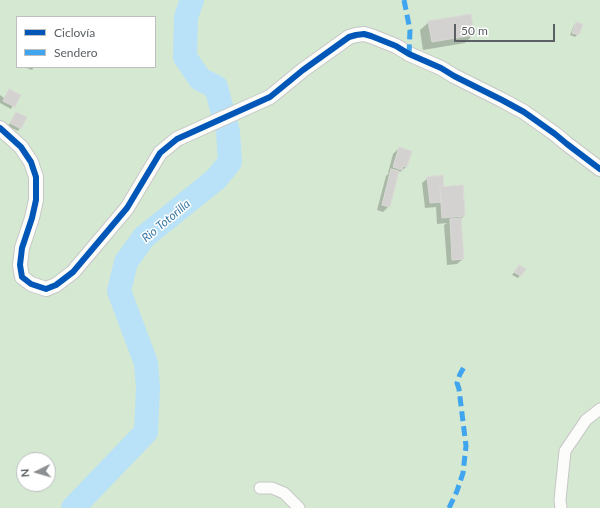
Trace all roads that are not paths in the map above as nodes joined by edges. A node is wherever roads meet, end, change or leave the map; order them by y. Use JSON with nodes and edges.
{"nodes":[{"id":1,"x":0,"y":128,"type":"edge"},
{"id":2,"x":600,"y":169,"type":"edge"},
{"id":3,"x":600,"y":409,"type":"edge"},
{"id":4,"x":260,"y":488,"type":"dead end"},
{"id":5,"x":299,"y":508,"type":"edge"},
{"id":6,"x":561,"y":508,"type":"edge"}],
"edges":[{"from":1,"to":2,"type":"street"},
{"from":3,"to":6,"type":"street"},
{"from":4,"to":5,"type":"street"}]}
